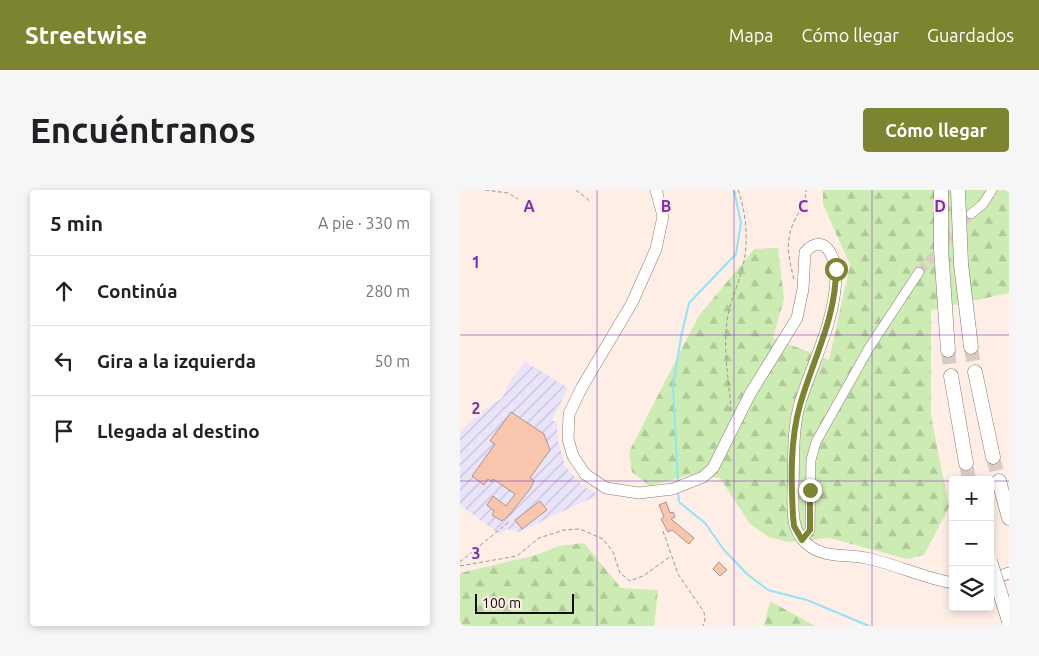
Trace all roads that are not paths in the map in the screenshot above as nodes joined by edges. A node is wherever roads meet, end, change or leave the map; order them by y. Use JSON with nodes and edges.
{"nodes":[{"id":1,"x":941,"y":190,"type":"edge"},
{"id":2,"x":958,"y":190,"type":"edge"},
{"id":3,"x":992,"y":190,"type":"edge"},
{"id":4,"x":656,"y":192,"type":"edge"},
{"id":5,"x":971,"y":214,"type":"tunnel mouth"},
{"id":6,"x":919,"y":272,"type":"tunnel mouth"},
{"id":7,"x":971,"y":347,"type":"tunnel mouth"},
{"id":8,"x":948,"y":350,"type":"tunnel mouth"},
{"id":9,"x":975,"y":372,"type":"tunnel mouth"},
{"id":10,"x":951,"y":376,"type":"tunnel mouth"},
{"id":11,"x":993,"y":457,"type":"tunnel mouth"},
{"id":12,"x":966,"y":463,"type":"tunnel mouth"},
{"id":13,"x":999,"y":481,"type":"tunnel mouth"},
{"id":14,"x":1008,"y":516,"type":"edge"},
{"id":15,"x":802,"y":540,"type":"junction"},
{"id":16,"x":992,"y":566,"type":"edge"},
{"id":17,"x":1009,"y":573,"type":"edge"},
{"id":18,"x":994,"y":579,"type":"edge"},
{"id":19,"x":949,"y":582,"type":"edge"},
{"id":20,"x":1009,"y":621,"type":"edge"}],
"edges":[{"from":1,"to":8,"type":"highway"},
{"from":2,"to":7,"type":"highway"},
{"from":3,"to":5,"type":"street"},
{"from":4,"to":15,"type":"main road"},
{"from":6,"to":15,"type":"street"},
{"from":9,"to":11,"type":"highway"},
{"from":10,"to":12,"type":"highway"},
{"from":13,"to":14,"type":"highway"},
{"from":15,"to":19,"type":"main road"},
{"from":16,"to":20,"type":"highway","bridge":true},
{"from":17,"to":18,"type":"main road"}]}
